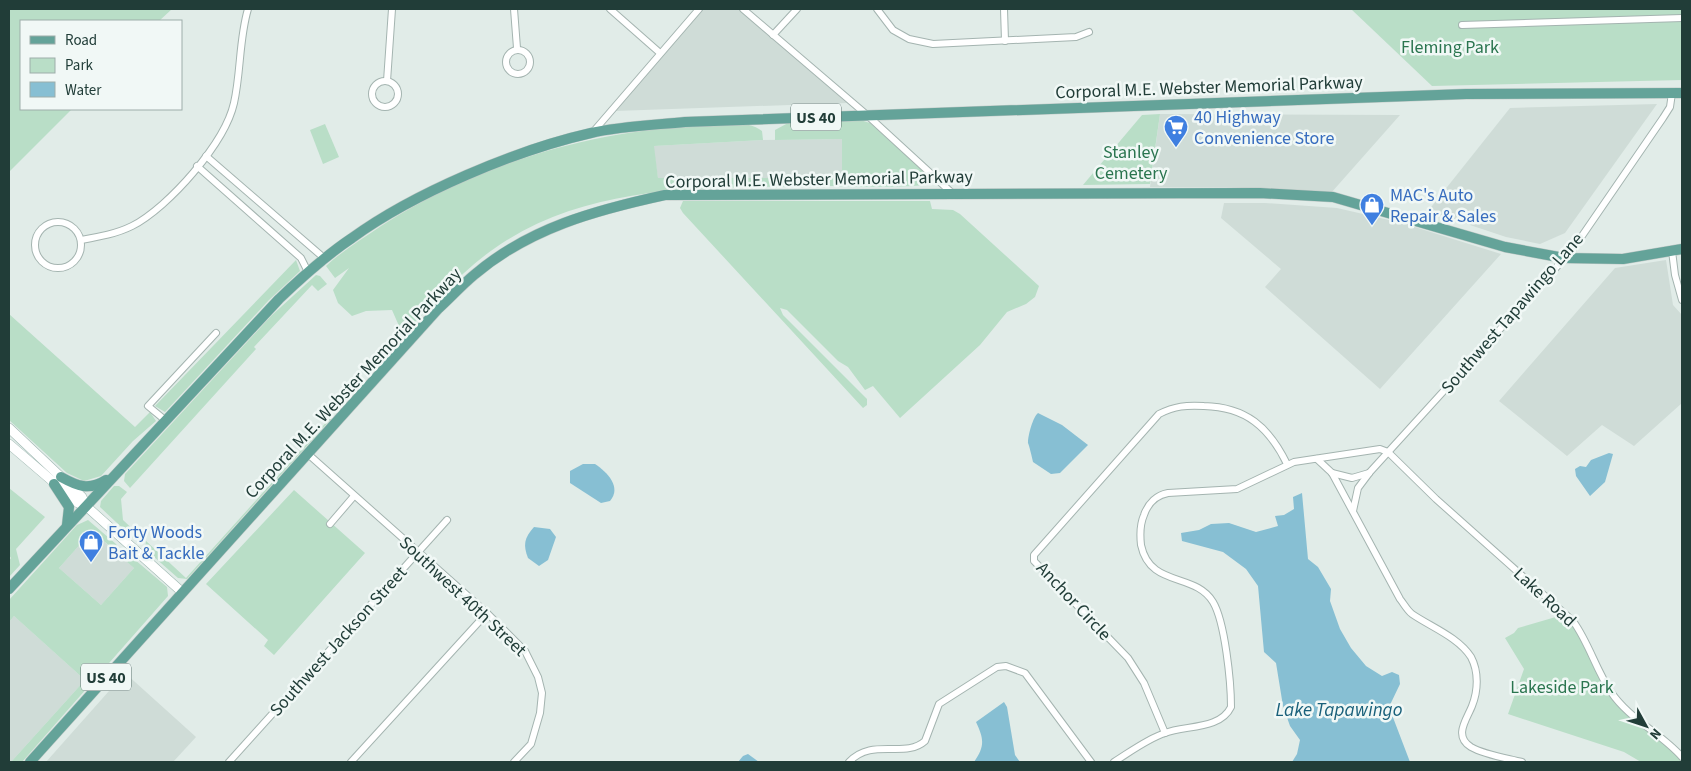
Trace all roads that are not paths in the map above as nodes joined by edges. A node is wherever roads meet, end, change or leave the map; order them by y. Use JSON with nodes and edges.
{"nodes":[{"id":1,"x":248,"y":9,"type":"edge"},
{"id":2,"x":392,"y":9,"type":"edge"},
{"id":3,"x":514,"y":9,"type":"edge"},
{"id":4,"x":610,"y":9,"type":"edge"},
{"id":5,"x":699,"y":9,"type":"edge"},
{"id":6,"x":743,"y":9,"type":"edge"},
{"id":7,"x":797,"y":9,"type":"edge"},
{"id":8,"x":877,"y":9,"type":"edge"},
{"id":9,"x":1004,"y":9,"type":"edge"},
{"id":10,"x":1682,"y":18,"type":"edge"},
{"id":11,"x":1462,"y":25,"type":"dead end"},
{"id":12,"x":1089,"y":32,"type":"dead end"},
{"id":13,"x":773,"y":35,"type":"junction"},
{"id":14,"x":1005,"y":41,"type":"junction"},
{"id":15,"x":517,"y":48,"type":"junction"},
{"id":16,"x":660,"y":53,"type":"junction"},
{"id":17,"x":386,"y":81,"type":"junction"},
{"id":18,"x":1677,"y":93,"type":"edge"},
{"id":19,"x":867,"y":115,"type":"junction"},
{"id":20,"x":592,"y":132,"type":"junction"},
{"id":21,"x":206,"y":156,"type":"junction"},
{"id":22,"x":198,"y":166,"type":"junction"},
{"id":23,"x":952,"y":193,"type":"junction"},
{"id":24,"x":261,"y":204,"type":"junction"},
{"id":25,"x":252,"y":214,"type":"junction"},
{"id":26,"x":81,"y":240,"type":"junction"},
{"id":27,"x":1677,"y":250,"type":"edge"},
{"id":28,"x":324,"y":258,"type":"junction"},
{"id":29,"x":1564,"y":258,"type":"junction"},
{"id":30,"x":308,"y":272,"type":"junction"},
{"id":31,"x":1682,"y":300,"type":"edge"},
{"id":32,"x":216,"y":333,"type":"dead end"},
{"id":33,"x":165,"y":420,"type":"junction"},
{"id":34,"x":9,"y":428,"type":"edge"},
{"id":35,"x":9,"y":444,"type":"edge"},
{"id":36,"x":1388,"y":452,"type":"junction"},
{"id":37,"x":308,"y":454,"type":"junction"},
{"id":38,"x":1317,"y":459,"type":"junction"},
{"id":39,"x":1287,"y":464,"type":"junction"},
{"id":40,"x":1370,"y":472,"type":"junction"},
{"id":41,"x":1332,"y":473,"type":"junction"},
{"id":42,"x":113,"y":476,"type":"junction"},
{"id":43,"x":58,"y":481,"type":"junction"},
{"id":44,"x":354,"y":496,"type":"junction"},
{"id":45,"x":86,"y":506,"type":"junction"},
{"id":46,"x":1353,"y":511,"type":"junction"},
{"id":47,"x":447,"y":520,"type":"dead end"},
{"id":48,"x":330,"y":524,"type":"dead end"},
{"id":49,"x":67,"y":525,"type":"junction"},
{"id":50,"x":418,"y":552,"type":"junction"},
{"id":51,"x":9,"y":589,"type":"edge"},
{"id":52,"x":182,"y":592,"type":"junction"},
{"id":53,"x":487,"y":613,"type":"junction"},
{"id":54,"x":1165,"y":733,"type":"junction"},
{"id":55,"x":1682,"y":757,"type":"edge"},
{"id":56,"x":30,"y":762,"type":"edge"},
{"id":57,"x":229,"y":762,"type":"edge"},
{"id":58,"x":351,"y":762,"type":"edge"},
{"id":59,"x":514,"y":762,"type":"edge"},
{"id":60,"x":849,"y":762,"type":"edge"},
{"id":61,"x":1091,"y":762,"type":"edge"},
{"id":62,"x":1114,"y":762,"type":"edge"},
{"id":63,"x":1522,"y":762,"type":"edge"}],
"edges":[{"from":1,"to":21,"type":"street"},
{"from":2,"to":17,"type":"street"},
{"from":3,"to":15,"type":"street"},
{"from":4,"to":16,"type":"street"},
{"from":5,"to":16,"type":"street"},
{"from":6,"to":13,"type":"street"},
{"from":7,"to":13,"type":"street"},
{"from":8,"to":14,"type":"street"},
{"from":9,"to":14,"type":"street"},
{"from":10,"to":11,"type":"street"},
{"from":12,"to":14,"type":"street"},
{"from":13,"to":19,"type":"street"},
{"from":15,"to":15,"type":"street"},
{"from":16,"to":20,"type":"street"},
{"from":17,"to":17,"type":"street"},
{"from":18,"to":19,"type":"main road","name":"Corporal M.E. Webster Memorial Parkway","number":"US 40"},
{"from":18,"to":29,"type":"street","name":"Southwest Tapawingo Lane"},
{"from":19,"to":20,"type":"main road","name":"Corporal M.E. Webster Memorial Parkway","number":"US 40"},
{"from":19,"to":23,"type":"street"},
{"from":20,"to":28,"type":"main road","name":"Corporal M.E. Webster Memorial Parkway","number":"US 40"},
{"from":21,"to":22,"type":"street"},
{"from":21,"to":24,"type":"street"},
{"from":22,"to":25,"type":"street"},
{"from":22,"to":26,"type":"street"},
{"from":23,"to":29,"type":"main road","name":"Corporal M.E. Webster Memorial Parkway","number":"US 40"},
{"from":23,"to":37,"type":"main road","name":"Corporal M.E. Webster Memorial Parkway","number":"US 40"},
{"from":24,"to":25,"type":"street"},
{"from":24,"to":28,"type":"street"},
{"from":25,"to":30,"type":"street"},
{"from":26,"to":26,"type":"street"},
{"from":27,"to":29,"type":"main road","name":"Corporal M.E. Webster Memorial Parkway","number":"US 40"},
{"from":27,"to":31,"type":"street"},
{"from":28,"to":30,"type":"main road","name":"Corporal M.E. Webster Memorial Parkway","number":"US 40"},
{"from":29,"to":36,"type":"street","name":"Southwest Tapawingo Lane"},
{"from":30,"to":33,"type":"main road","name":"Corporal M.E. Webster Memorial Parkway","number":"US 40"},
{"from":32,"to":33,"type":"street"},
{"from":33,"to":42,"type":"main road","name":"Corporal M.E. Webster Memorial Parkway","number":"US 40"},
{"from":34,"to":43,"type":"main road"},
{"from":35,"to":43,"type":"main road"},
{"from":36,"to":38,"type":"street"},
{"from":36,"to":40,"type":"street","name":"Southwest Tapawingo Lane"},
{"from":36,"to":55,"type":"street","name":"Lake Road"},
{"from":37,"to":44,"type":"street","name":"Southwest 40th Street"},
{"from":37,"to":52,"type":"main road","name":"Corporal M.E. Webster Memorial Parkway","number":"US 40"},
{"from":38,"to":39,"type":"street"},
{"from":38,"to":41,"type":"street"},
{"from":39,"to":54,"type":"street"},
{"from":39,"to":54,"type":"street","name":"Anchor Circle"},
{"from":40,"to":41,"type":"street"},
{"from":40,"to":46,"type":"street","name":"Southwest Tapawingo Lane"},
{"from":41,"to":46,"type":"street"},
{"from":42,"to":43,"type":"main road"},
{"from":42,"to":45,"type":"main road","name":"Corporal M.E. Webster Memorial Parkway","number":"US 40"},
{"from":43,"to":45,"type":"main road"},
{"from":43,"to":49,"type":"main road"},
{"from":44,"to":48,"type":"street"},
{"from":44,"to":50,"type":"street","name":"Southwest 40th Street"},
{"from":45,"to":49,"type":"main road","name":"Corporal M.E. Webster Memorial Parkway","number":"US 40"},
{"from":45,"to":52,"type":"main road"},
{"from":46,"to":63,"type":"street"},
{"from":47,"to":50,"type":"street","name":"Southwest Jackson Street"},
{"from":49,"to":51,"type":"main road","name":"Corporal M.E. Webster Memorial Parkway","number":"US 40"},
{"from":50,"to":53,"type":"street","name":"Southwest 40th Street"},
{"from":50,"to":57,"type":"street","name":"Southwest Jackson Street"},
{"from":52,"to":56,"type":"main road","name":"Corporal M.E. Webster Memorial Parkway","number":"US 40"},
{"from":53,"to":58,"type":"street"},
{"from":53,"to":59,"type":"street","name":"Southwest 40th Street"},
{"from":54,"to":62,"type":"street"},
{"from":60,"to":61,"type":"street"}]}
